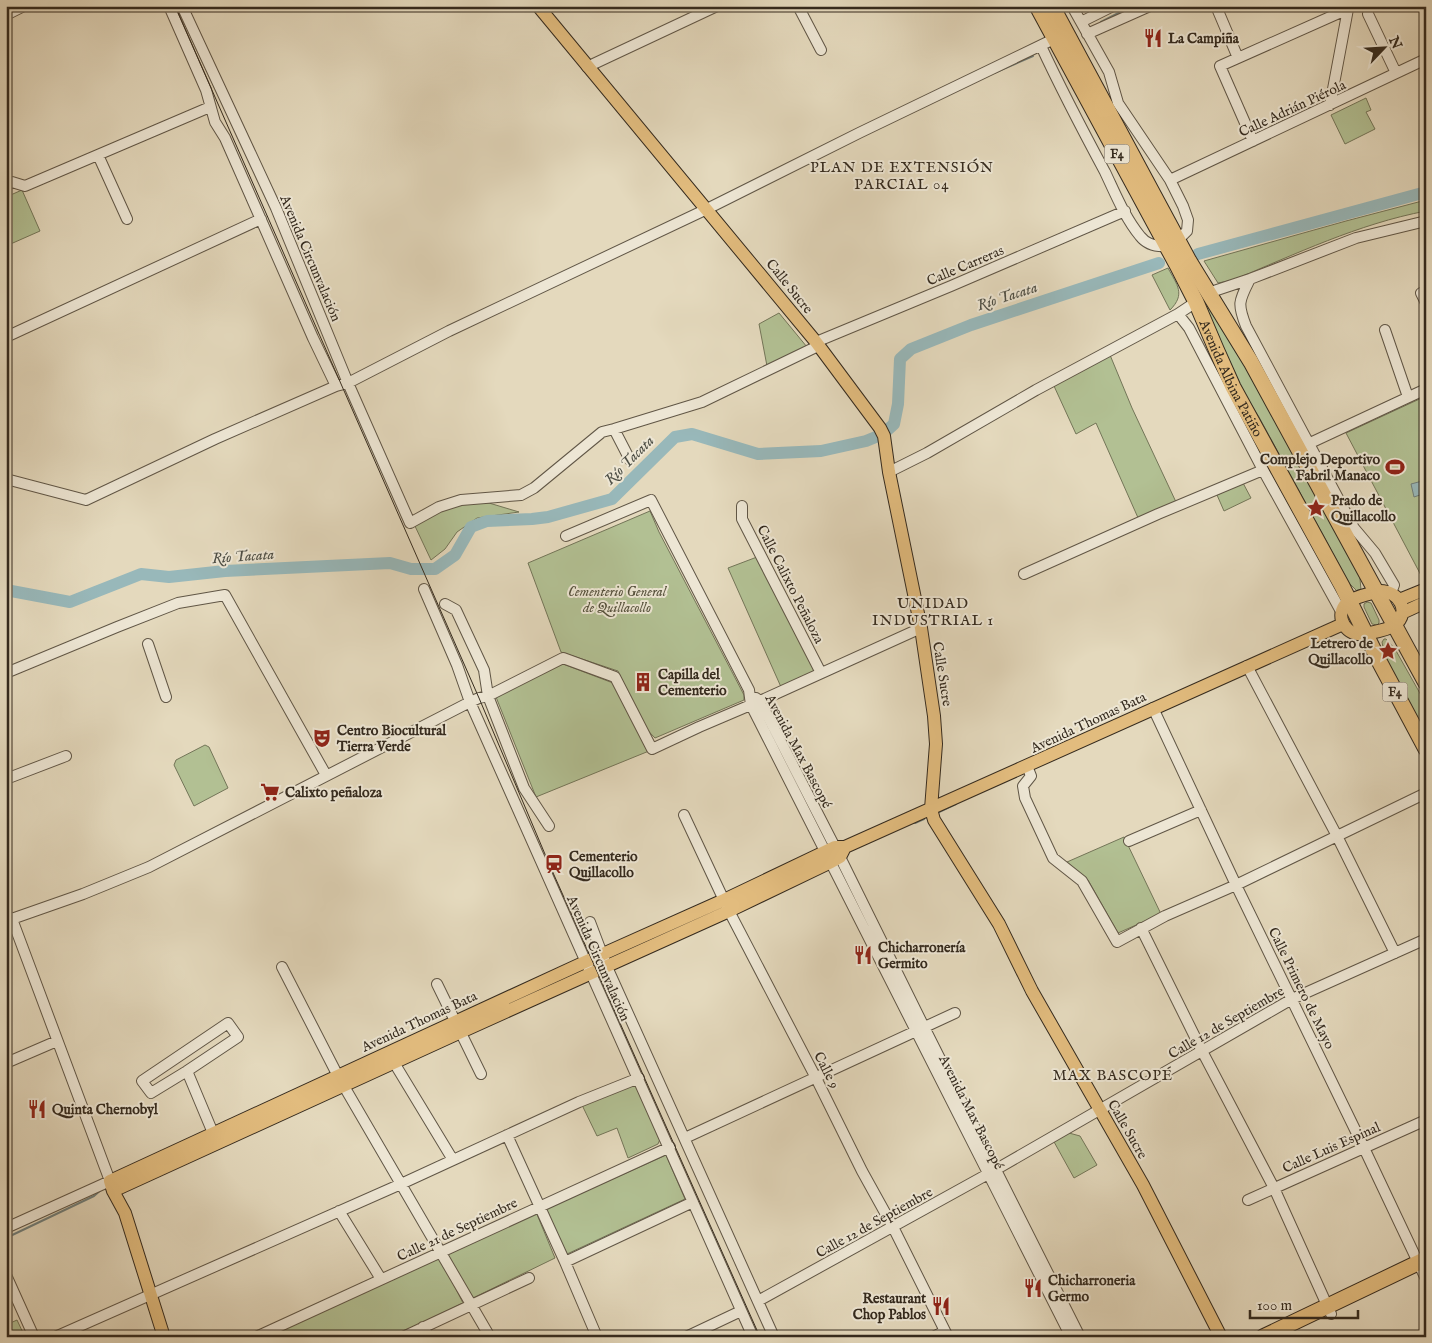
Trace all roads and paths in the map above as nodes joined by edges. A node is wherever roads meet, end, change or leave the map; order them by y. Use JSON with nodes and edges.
{"nodes":[{"id":1,"x":24,"y":6,"type":"edge"},
{"id":2,"x":168,"y":6,"type":"edge"},
{"id":3,"x":182,"y":6,"type":"edge"},
{"id":4,"x":538,"y":6,"type":"edge"},
{"id":5,"x":717,"y":6,"type":"edge"},
{"id":6,"x":798,"y":6,"type":"edge"},
{"id":7,"x":1037,"y":6,"type":"edge"},
{"id":8,"x":1052,"y":6,"type":"edge"},
{"id":9,"x":1072,"y":6,"type":"edge"},
{"id":10,"x":1113,"y":6,"type":"edge"},
{"id":11,"x":1150,"y":6,"type":"edge"},
{"id":12,"x":1216,"y":6,"type":"edge"},
{"id":13,"x":1348,"y":8,"type":"edge"},
{"id":14,"x":1330,"y":11,"type":"edge"},
{"id":15,"x":6,"y":14,"type":"edge"},
{"id":16,"x":1368,"y":14,"type":"dead end"},
{"id":17,"x":1081,"y":22,"type":"junction"},
{"id":18,"x":1087,"y":34,"type":"junction"},
{"id":19,"x":1047,"y":43,"type":"junction"},
{"id":20,"x":821,"y":50,"type":"dead end"},
{"id":21,"x":1238,"y":58,"type":"junction"},
{"id":22,"x":1426,"y":59,"type":"edge"},
{"id":23,"x":587,"y":67,"type":"junction"},
{"id":24,"x":1396,"y":73,"type":"junction"},
{"id":25,"x":1330,"y":106,"type":"junction"},
{"id":26,"x":210,"y":107,"type":"junction"},
{"id":27,"x":1253,"y":141,"type":"junction"},
{"id":28,"x":98,"y":155,"type":"junction"},
{"id":29,"x":1170,"y":180,"type":"junction"},
{"id":30,"x":6,"y":185,"type":"edge"},
{"id":31,"x":707,"y":209,"type":"junction"},
{"id":32,"x":1125,"y":211,"type":"junction"},
{"id":33,"x":127,"y":219,"type":"dead end"},
{"id":34,"x":261,"y":219,"type":"junction"},
{"id":35,"x":1426,"y":221,"type":"edge"},
{"id":36,"x":1172,"y":243,"type":"junction"},
{"id":37,"x":1250,"y":279,"type":"junction"},
{"id":38,"x":1202,"y":297,"type":"junction"},
{"id":39,"x":1178,"y":314,"type":"junction"},
{"id":40,"x":1385,"y":330,"type":"dead end"},
{"id":41,"x":6,"y":337,"type":"edge"},
{"id":42,"x":817,"y":344,"type":"junction"},
{"id":43,"x":348,"y":383,"type":"junction"},
{"id":44,"x":336,"y":386,"type":"junction"},
{"id":45,"x":1426,"y":389,"type":"edge"},
{"id":46,"x":1408,"y":397,"type":"junction"},
{"id":47,"x":614,"y":429,"type":"junction"},
{"id":48,"x":1308,"y":444,"type":"junction"},
{"id":49,"x":630,"y":460,"type":"dead end"},
{"id":50,"x":1263,"y":470,"type":"junction"},
{"id":51,"x":889,"y":472,"type":"junction"},
{"id":52,"x":6,"y":479,"type":"edge"},
{"id":53,"x":742,"y":506,"type":"dead end"},
{"id":54,"x":410,"y":523,"type":"joint"},
{"id":55,"x":566,"y":536,"type":"dead end"},
{"id":56,"x":1024,"y":574,"type":"dead end"},
{"id":57,"x":424,"y":589,"type":"dead end"},
{"id":58,"x":1426,"y":589,"type":"edge"},
{"id":59,"x":1426,"y":602,"type":"edge"},
{"id":60,"x":445,"y":604,"type":"dead end"},
{"id":61,"x":1393,"y":605,"type":"junction"},
{"id":62,"x":1345,"y":612,"type":"junction"},
{"id":63,"x":921,"y":628,"type":"junction"},
{"id":64,"x":1366,"y":634,"type":"junction"},
{"id":65,"x":148,"y":644,"type":"dead end"},
{"id":66,"x":1247,"y":666,"type":"junction"},
{"id":67,"x":6,"y":673,"type":"edge"},
{"id":68,"x":821,"y":673,"type":"junction"},
{"id":69,"x":1426,"y":683,"type":"edge"},
{"id":70,"x":488,"y":696,"type":"junction"},
{"id":71,"x":166,"y":697,"type":"dead end"},
{"id":72,"x":470,"y":702,"type":"junction"},
{"id":73,"x":755,"y":703,"type":"junction"},
{"id":74,"x":1153,"y":708,"type":"junction"},
{"id":75,"x":1426,"y":749,"type":"edge"},
{"id":76,"x":66,"y":756,"type":"dead end"},
{"id":77,"x":1027,"y":766,"type":"junction"},
{"id":78,"x":326,"y":775,"type":"junction"},
{"id":79,"x":6,"y":778,"type":"edge"},
{"id":80,"x":1426,"y":792,"type":"edge"},
{"id":81,"x":931,"y":809,"type":"junction"},
{"id":82,"x":1201,"y":810,"type":"junction"},
{"id":83,"x":684,"y":815,"type":"dead end"},
{"id":84,"x":549,"y":826,"type":"dead end"},
{"id":85,"x":1336,"y":836,"type":"junction"},
{"id":86,"x":1129,"y":841,"type":"dead end"},
{"id":87,"x":836,"y":853,"type":"junction"},
{"id":88,"x":1236,"y":885,"type":"junction"},
{"id":89,"x":727,"y":906,"type":"junction"},
{"id":90,"x":8,"y":919,"type":"edge"},
{"id":91,"x":590,"y":922,"type":"dead end"},
{"id":92,"x":1141,"y":928,"type":"junction"},
{"id":93,"x":1426,"y":939,"type":"edge"},
{"id":94,"x":1395,"y":953,"type":"junction"},
{"id":95,"x":602,"y":954,"type":"junction"},
{"id":96,"x":585,"y":962,"type":"junction"},
{"id":97,"x":282,"y":967,"type":"dead end"},
{"id":98,"x":607,"y":967,"type":"junction"},
{"id":99,"x":591,"y":974,"type":"junction"},
{"id":100,"x":437,"y":984,"type":"dead end"},
{"id":101,"x":1292,"y":999,"type":"junction"},
{"id":102,"x":955,"y":1013,"type":"dead end"},
{"id":103,"x":458,"y":1026,"type":"junction"},
{"id":104,"x":920,"y":1029,"type":"junction"},
{"id":105,"x":57,"y":1042,"type":"junction"},
{"id":106,"x":1202,"y":1051,"type":"junction"},
{"id":107,"x":390,"y":1057,"type":"junction"},
{"id":108,"x":6,"y":1063,"type":"edge"},
{"id":109,"x":187,"y":1071,"type":"junction"},
{"id":110,"x":480,"y":1074,"type":"dead end"},
{"id":111,"x":639,"y":1078,"type":"junction"},
{"id":112,"x":816,"y":1078,"type":"junction"},
{"id":113,"x":340,"y":1081,"type":"junction"},
{"id":114,"x":1100,"y":1110,"type":"junction"},
{"id":115,"x":1426,"y":1120,"type":"edge"},
{"id":116,"x":213,"y":1133,"type":"junction"},
{"id":117,"x":507,"y":1135,"type":"junction"},
{"id":118,"x":685,"y":1138,"type":"junction"},
{"id":119,"x":670,"y":1147,"type":"junction"},
{"id":120,"x":1364,"y":1148,"type":"junction"},
{"id":121,"x":453,"y":1160,"type":"junction"},
{"id":122,"x":992,"y":1172,"type":"junction"},
{"id":123,"x":401,"y":1184,"type":"junction"},
{"id":124,"x":111,"y":1186,"type":"junction"},
{"id":125,"x":1274,"y":1188,"type":"junction"},
{"id":126,"x":1248,"y":1200,"type":"dead end"},
{"id":127,"x":693,"y":1202,"type":"junction"},
{"id":128,"x":539,"y":1206,"type":"junction"},
{"id":129,"x":339,"y":1211,"type":"junction"},
{"id":130,"x":893,"y":1227,"type":"junction"},
{"id":131,"x":6,"y":1228,"type":"edge"},
{"id":132,"x":441,"y":1252,"type":"junction"},
{"id":133,"x":565,"y":1262,"type":"junction"},
{"id":134,"x":1424,"y":1269,"type":"edge"},
{"id":135,"x":6,"y":1275,"type":"edge"},
{"id":136,"x":529,"y":1278,"type":"dead end"},
{"id":137,"x":381,"y":1279,"type":"junction"},
{"id":138,"x":147,"y":1296,"type":"junction"},
{"id":139,"x":758,"y":1302,"type":"junction"},
{"id":140,"x":472,"y":1305,"type":"junction"},
{"id":141,"x":1329,"y":1309,"type":"junction"},
{"id":142,"x":741,"y":1312,"type":"junction"},
{"id":143,"x":426,"y":1332,"type":"edge"},
{"id":144,"x":946,"y":1334,"type":"edge"},
{"id":145,"x":34,"y":1337,"type":"edge"},
{"id":146,"x":55,"y":1337,"type":"edge"},
{"id":147,"x":156,"y":1337,"type":"edge"},
{"id":148,"x":164,"y":1337,"type":"edge"},
{"id":149,"x":256,"y":1337,"type":"edge"},
{"id":150,"x":403,"y":1337,"type":"edge"},
{"id":151,"x":490,"y":1337,"type":"edge"},
{"id":152,"x":597,"y":1337,"type":"edge"},
{"id":153,"x":686,"y":1337,"type":"edge"},
{"id":154,"x":753,"y":1337,"type":"edge"},
{"id":155,"x":774,"y":1337,"type":"edge"},
{"id":156,"x":933,"y":1337,"type":"edge"},
{"id":157,"x":1071,"y":1337,"type":"edge"},
{"id":158,"x":1080,"y":1337,"type":"edge"},
{"id":159,"x":1221,"y":1337,"type":"edge"},
{"id":160,"x":1263,"y":1337,"type":"edge"},
{"id":161,"x":1282,"y":1337,"type":"edge"}],
"edges":[{"from":1,"to":15,"type":"street"},
{"from":2,"to":26,"type":"street","name":"Avenida Circunvalación"},
{"from":3,"to":43,"type":"street","name":"Avenida Circunvalación"},
{"from":4,"to":23,"type":"main road","name":"Calle Sucre"},
{"from":5,"to":23,"type":"street"},
{"from":6,"to":20,"type":"street"},
{"from":7,"to":19,"type":"highway","name":"Avenida Albina Patiño","number":"F4"},
{"from":8,"to":36,"type":"highway","name":"Avenida Albina Patiño","number":"F4"},
{"from":9,"to":17,"type":"street"},
{"from":10,"to":17,"type":"street"},
{"from":11,"to":18,"type":"street"},
{"from":12,"to":21,"type":"street"},
{"from":13,"to":14,"type":"street"},
{"from":13,"to":25,"type":"street"},
{"from":14,"to":21,"type":"street"},
{"from":16,"to":24,"type":"street"},
{"from":17,"to":18,"type":"street"},
{"from":18,"to":29,"type":"street"},
{"from":19,"to":31,"type":"street"},
{"from":19,"to":32,"type":"street"},
{"from":19,"to":36,"type":"highway","name":"Avenida Albina Patiño","number":"F4"},
{"from":21,"to":27,"type":"street"},
{"from":22,"to":24,"type":"street","name":"Calle Adrián Piérola"},
{"from":23,"to":31,"type":"main road","name":"Calle Sucre"},
{"from":24,"to":25,"type":"street","name":"Calle Adrián Piérola"},
{"from":25,"to":27,"type":"street","name":"Calle Adrián Piérola"},
{"from":26,"to":28,"type":"street"},
{"from":26,"to":34,"type":"street","name":"Avenida Circunvalación"},
{"from":27,"to":29,"type":"street","name":"Calle Adrián Piérola"},
{"from":28,"to":30,"type":"street"},
{"from":28,"to":33,"type":"street"},
{"from":29,"to":36,"type":"street"},
{"from":31,"to":42,"type":"main road","name":"Calle Sucre"},
{"from":31,"to":43,"type":"street"},
{"from":32,"to":36,"type":"street"},
{"from":32,"to":42,"type":"street","name":"Calle Carreras"},
{"from":34,"to":41,"type":"street"},
{"from":34,"to":44,"type":"street","name":"Avenida Circunvalación"},
{"from":35,"to":37,"type":"street"},
{"from":36,"to":38,"type":"highway","name":"Avenida Albina Patiño","number":"F4"},
{"from":37,"to":38,"type":"street"},
{"from":37,"to":48,"type":"street"},
{"from":38,"to":39,"type":"street"},
{"from":38,"to":61,"type":"highway","name":"Avenida Albina Patiño","number":"F4"},
{"from":38,"to":62,"type":"highway","name":"Avenida Albina Patiño","number":"F4"},
{"from":39,"to":50,"type":"street"},
{"from":39,"to":51,"type":"street"},
{"from":40,"to":46,"type":"street"},
{"from":42,"to":47,"type":"street","name":"Calle Carreras"},
{"from":42,"to":51,"type":"main road","name":"Calle Sucre"},
{"from":43,"to":44,"type":"street"},
{"from":43,"to":54,"type":"street","name":"Avenida Circunvalación"},
{"from":44,"to":52,"type":"street"},
{"from":45,"to":46,"type":"street"},
{"from":46,"to":48,"type":"street"},
{"from":47,"to":49,"type":"street"},
{"from":47,"to":54,"type":"street","name":"Calle Carreras"},
{"from":48,"to":61,"type":"street"},
{"from":50,"to":56,"type":"street"},
{"from":50,"to":62,"type":"street"},
{"from":51,"to":63,"type":"main road","name":"Calle Sucre"},
{"from":53,"to":68,"type":"street","name":"Calle Calixto Peñaloza"},
{"from":55,"to":73,"type":"street","name":"Avenida Max Bascopé"},
{"from":57,"to":72,"type":"street","name":"Avenida Circunvalación"},
{"from":58,"to":61,"type":"main road"},
{"from":59,"to":61,"type":"main road"},
{"from":60,"to":70,"type":"street"},
{"from":61,"to":62,"type":"main road","name":"Avenida Thomas Bata"},
{"from":61,"to":64,"type":"main road"},
{"from":61,"to":69,"type":"highway","name":"Avenida Albina Patiño","number":"F4"},
{"from":62,"to":64,"type":"highway","name":"Avenida Albina Patiño","number":"F4"},
{"from":62,"to":64,"type":"main road"},
{"from":62,"to":66,"type":"main road","name":"Avenida Thomas Bata"},
{"from":63,"to":68,"type":"street"},
{"from":63,"to":81,"type":"main road","name":"Calle Sucre"},
{"from":64,"to":75,"type":"highway","name":"Avenida Albina Patiño","number":"F4"},
{"from":65,"to":71,"type":"street"},
{"from":66,"to":74,"type":"main road","name":"Avenida Thomas Bata"},
{"from":66,"to":85,"type":"street"},
{"from":67,"to":78,"type":"street"},
{"from":68,"to":73,"type":"street"},
{"from":70,"to":72,"type":"street"},
{"from":70,"to":73,"type":"street"},
{"from":70,"to":84,"type":"street"},
{"from":72,"to":78,"type":"street"},
{"from":72,"to":96,"type":"street","name":"Avenida Circunvalación"},
{"from":73,"to":87,"type":"street","name":"Avenida Max Bascopé"},
{"from":74,"to":77,"type":"main road","name":"Avenida Thomas Bata"},
{"from":74,"to":82,"type":"street","name":"Calle Primero de Mayo"},
{"from":76,"to":79,"type":"street"},
{"from":77,"to":81,"type":"main road","name":"Avenida Thomas Bata"},
{"from":77,"to":92,"type":"street"},
{"from":78,"to":90,"type":"street"},
{"from":80,"to":85,"type":"street"},
{"from":81,"to":87,"type":"main road","name":"Avenida Thomas Bata"},
{"from":81,"to":114,"type":"main road","name":"Calle Sucre"},
{"from":82,"to":86,"type":"street"},
{"from":82,"to":88,"type":"street","name":"Calle Primero de Mayo"},
{"from":83,"to":89,"type":"street","name":"Calle 9"},
{"from":85,"to":88,"type":"street"},
{"from":85,"to":94,"type":"street"},
{"from":87,"to":89,"type":"main road","name":"Avenida Thomas Bata"},
{"from":87,"to":104,"type":"street","name":"Avenida Max Bascopé"},
{"from":88,"to":92,"type":"street"},
{"from":88,"to":101,"type":"street","name":"Calle Primero de Mayo"},
{"from":89,"to":95,"type":"main road","name":"Avenida Thomas Bata"},
{"from":89,"to":98,"type":"main road","name":"Avenida Thomas Bata"},
{"from":89,"to":112,"type":"street","name":"Calle 9"},
{"from":90,"to":105,"type":"street"},
{"from":91,"to":95,"type":"street","name":"Avenida Circunvalación"},
{"from":92,"to":106,"type":"street"},
{"from":93,"to":94,"type":"street","name":"Calle 12 de Septiembre"},
{"from":94,"to":101,"type":"street","name":"Calle 12 de Septiembre"},
{"from":95,"to":96,"type":"main road","name":"Avenida Thomas Bata"},
{"from":95,"to":98,"type":"street","name":"Avenida Circunvalación"},
{"from":96,"to":99,"type":"street","name":"Avenida Circunvalación"},
{"from":96,"to":103,"type":"main road","name":"Avenida Thomas Bata"},
{"from":97,"to":113,"type":"street"},
{"from":98,"to":99,"type":"main road","name":"Avenida Thomas Bata"},
{"from":98,"to":118,"type":"street","name":"Avenida Circunvalación"},
{"from":99,"to":103,"type":"main road","name":"Avenida Thomas Bata"},
{"from":99,"to":111,"type":"street","name":"Avenida Circunvalación"},
{"from":100,"to":103,"type":"street"},
{"from":101,"to":106,"type":"street","name":"Calle 12 de Septiembre"},
{"from":101,"to":120,"type":"street","name":"Calle Primero de Mayo"},
{"from":102,"to":104,"type":"street"},
{"from":103,"to":107,"type":"main road","name":"Avenida Thomas Bata"},
{"from":103,"to":110,"type":"street"},
{"from":104,"to":112,"type":"street"},
{"from":104,"to":122,"type":"street","name":"Avenida Max Bascopé"},
{"from":105,"to":108,"type":"street"},
{"from":105,"to":124,"type":"street"},
{"from":106,"to":114,"type":"street","name":"Calle 12 de Septiembre"},
{"from":106,"to":125,"type":"street"},
{"from":107,"to":113,"type":"main road","name":"Avenida Thomas Bata"},
{"from":107,"to":121,"type":"street"},
{"from":109,"to":109,"type":"street"},
{"from":109,"to":116,"type":"street"},
{"from":111,"to":117,"type":"street"},
{"from":111,"to":119,"type":"street","name":"Avenida Circunvalación"},
{"from":112,"to":118,"type":"street"},
{"from":112,"to":130,"type":"street","name":"Calle 9"},
{"from":113,"to":116,"type":"main road","name":"Avenida Thomas Bata"},
{"from":113,"to":123,"type":"street"},
{"from":113,"to":124,"type":"main road","name":"Avenida Thomas Bata"},
{"from":114,"to":122,"type":"street","name":"Calle 12 de Septiembre"},
{"from":114,"to":159,"type":"main road","name":"Calle Sucre"},
{"from":115,"to":120,"type":"street","name":"Calle Luis Espinal"},
{"from":116,"to":124,"type":"main road","name":"Avenida Thomas Bata"},
{"from":117,"to":121,"type":"street"},
{"from":117,"to":128,"type":"street"},
{"from":118,"to":139,"type":"street","name":"Avenida Circunvalación"},
{"from":119,"to":127,"type":"street","name":"Avenida Circunvalación"},
{"from":119,"to":128,"type":"street","name":"Calle 21 de Septiembre"},
{"from":120,"to":125,"type":"street","name":"Calle Luis Espinal"},
{"from":120,"to":134,"type":"street","name":"Calle Primero de Mayo"},
{"from":121,"to":123,"type":"street"},
{"from":122,"to":130,"type":"street","name":"Calle 12 de Septiembre"},
{"from":122,"to":157,"type":"street","name":"Avenida Max Bascopé"},
{"from":122,"to":158,"type":"street","name":"Avenida Max Bascopé"},
{"from":123,"to":129,"type":"street"},
{"from":123,"to":132,"type":"street"},
{"from":124,"to":131,"type":"street","name":"Avenida Thomas Bata"},
{"from":124,"to":138,"type":"main road"},
{"from":125,"to":126,"type":"street","name":"Calle Luis Espinal"},
{"from":125,"to":141,"type":"street"},
{"from":127,"to":133,"type":"street"},
{"from":127,"to":142,"type":"street","name":"Avenida Circunvalación"},
{"from":128,"to":132,"type":"street","name":"Calle 21 de Septiembre"},
{"from":128,"to":133,"type":"street"},
{"from":129,"to":137,"type":"street"},
{"from":129,"to":138,"type":"street"},
{"from":130,"to":139,"type":"street","name":"Calle 12 de Septiembre"},
{"from":130,"to":144,"type":"street","name":"Calle 9"},
{"from":132,"to":137,"type":"street","name":"Calle 21 de Septiembre"},
{"from":132,"to":140,"type":"street"},
{"from":133,"to":152,"type":"street"},
{"from":134,"to":141,"type":"highway"},
{"from":135,"to":145,"type":"street"},
{"from":136,"to":140,"type":"street"},
{"from":137,"to":149,"type":"street","name":"Calle 21 de Septiembre"},
{"from":138,"to":146,"type":"street"},
{"from":138,"to":147,"type":"main road"},
{"from":138,"to":148,"type":"main road"},
{"from":139,"to":155,"type":"street","name":"Avenida Circunvalación"},
{"from":140,"to":143,"type":"street"},
{"from":140,"to":151,"type":"street"},
{"from":141,"to":160,"type":"highway"},
{"from":141,"to":161,"type":"highway"},
{"from":142,"to":153,"type":"street"},
{"from":142,"to":154,"type":"street","name":"Avenida Circunvalación"},
{"from":143,"to":150,"type":"street"},
{"from":144,"to":156,"type":"street"}]}
